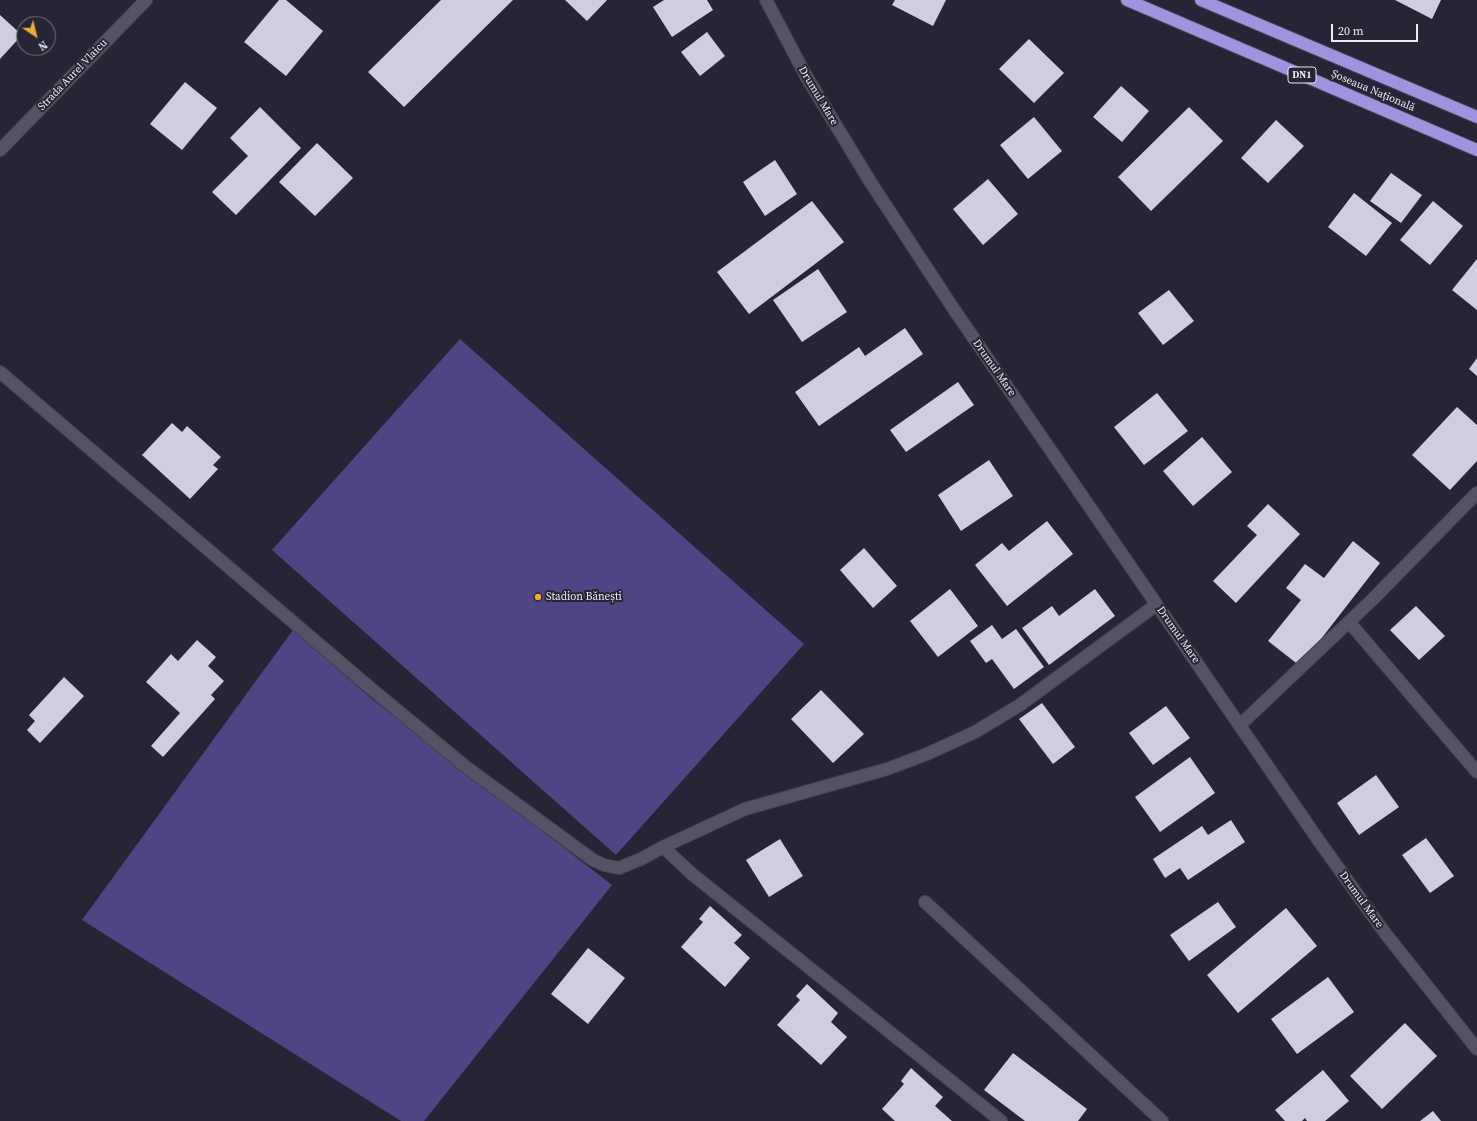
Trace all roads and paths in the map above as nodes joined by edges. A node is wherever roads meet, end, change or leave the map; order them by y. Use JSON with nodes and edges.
{"nodes":[{"id":1,"x":146,"y":0,"type":"edge"},
{"id":2,"x":766,"y":0,"type":"edge"},
{"id":3,"x":1127,"y":0,"type":"edge"},
{"id":4,"x":1201,"y":0,"type":"edge"},
{"id":5,"x":1477,"y":117,"type":"edge"},
{"id":6,"x":0,"y":150,"type":"edge"},
{"id":7,"x":1477,"y":150,"type":"edge"},
{"id":8,"x":0,"y":372,"type":"edge"},
{"id":9,"x":1477,"y":493,"type":"edge"},
{"id":10,"x":1156,"y":605,"type":"junction"},
{"id":11,"x":1349,"y":622,"type":"junction"},
{"id":12,"x":1240,"y":725,"type":"junction"},
{"id":13,"x":1477,"y":772,"type":"edge"},
{"id":14,"x":663,"y":847,"type":"junction"},
{"id":15,"x":925,"y":902,"type":"dead end"},
{"id":16,"x":1477,"y":1049,"type":"edge"},
{"id":17,"x":1001,"y":1121,"type":"edge"},
{"id":18,"x":1162,"y":1121,"type":"edge"}],
"edges":[{"from":1,"to":6,"type":"street","name":"Strada Aurel Vlaicu"},
{"from":2,"to":10,"type":"street","name":"Drumul Mare"},
{"from":3,"to":7,"type":"highway","name":"Șoseaua Națională","number":"DN1"},
{"from":4,"to":5,"type":"highway","name":"Șoseaua Națională"},
{"from":8,"to":14,"type":"street"},
{"from":9,"to":11,"type":"street"},
{"from":10,"to":12,"type":"street","name":"Drumul Mare"},
{"from":10,"to":14,"type":"street"},
{"from":11,"to":12,"type":"street"},
{"from":11,"to":13,"type":"street"},
{"from":12,"to":16,"type":"street","name":"Drumul Mare"},
{"from":14,"to":17,"type":"street"},
{"from":15,"to":18,"type":"street"}]}
